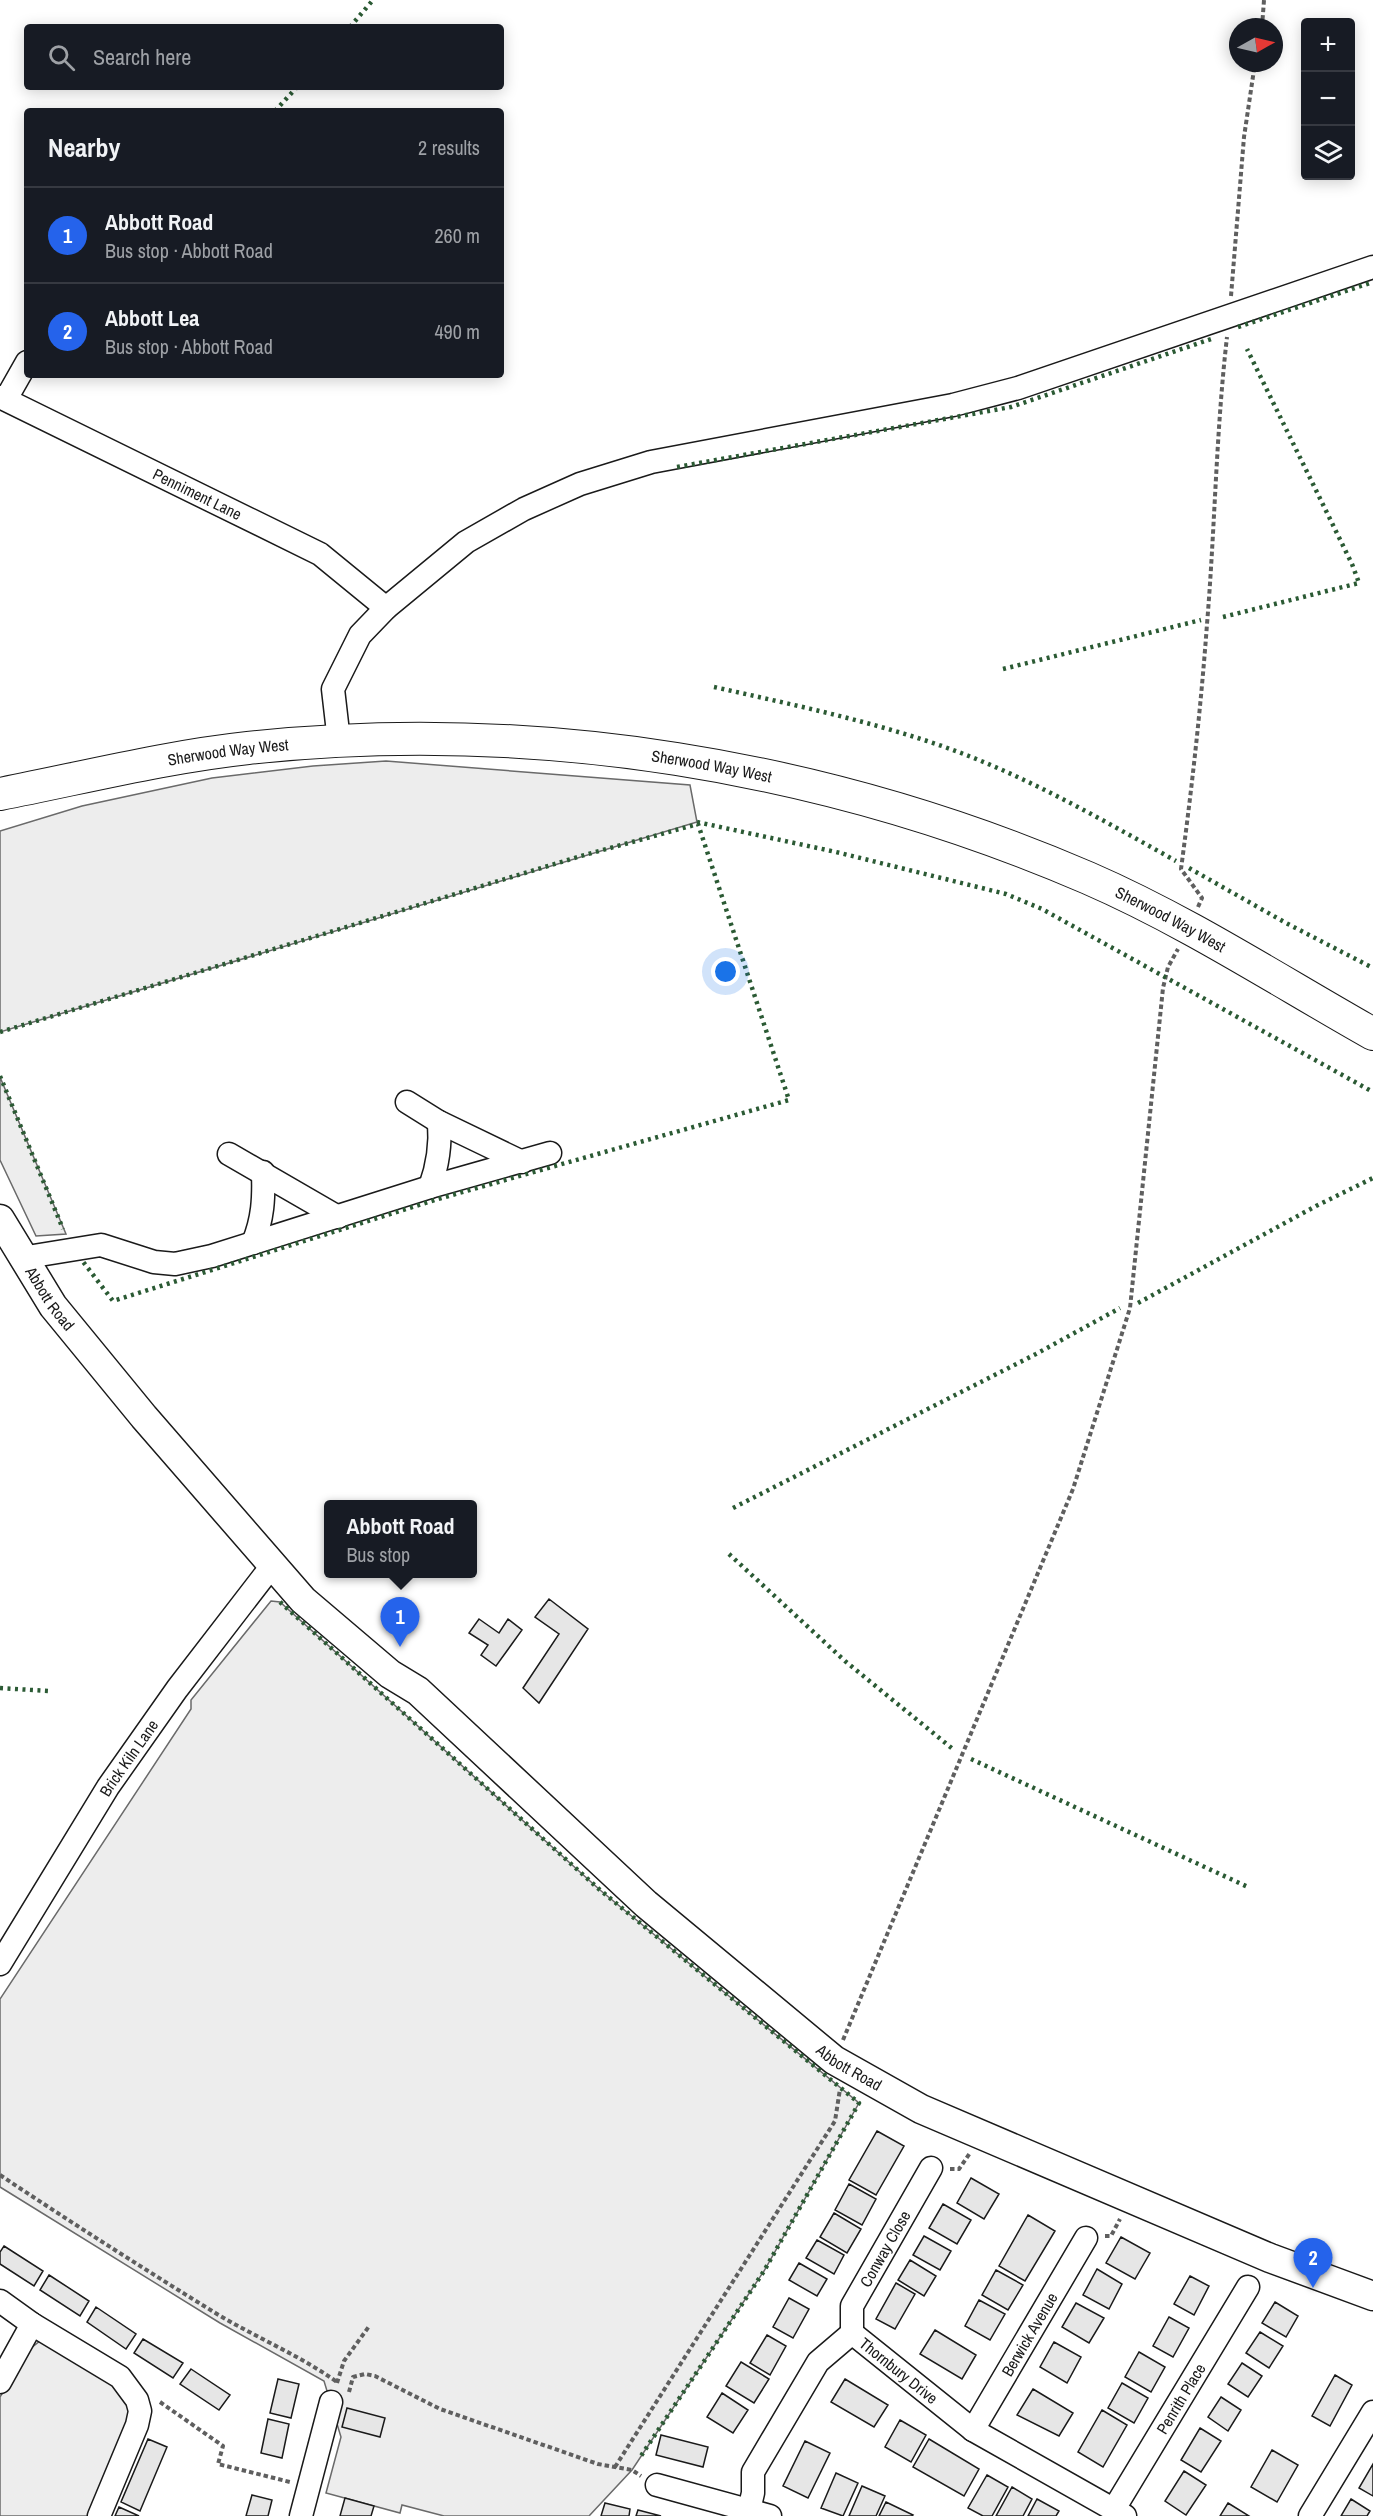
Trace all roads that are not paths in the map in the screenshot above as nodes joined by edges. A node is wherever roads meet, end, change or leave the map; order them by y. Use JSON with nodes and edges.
{"nodes":[{"id":1,"x":1373,"y":267,"type":"edge"},
{"id":2,"x":24,"y":368,"type":"edge"},
{"id":3,"x":35,"y":378,"type":"edge"},
{"id":4,"x":7,"y":399,"type":"edge"},
{"id":5,"x":386,"y":608,"type":"junction"},
{"id":6,"x":339,"y":741,"type":"junction"},
{"id":7,"x":0,"y":794,"type":"edge"},
{"id":8,"x":1373,"y":1034,"type":"edge"},
{"id":9,"x":407,"y":1102,"type":"dead end"},
{"id":10,"x":439,"y":1122,"type":"junction"},
{"id":11,"x":550,"y":1153,"type":"dead end"},
{"id":12,"x":229,"y":1155,"type":"dead end"},
{"id":13,"x":522,"y":1162,"type":"junction"},
{"id":14,"x":263,"y":1172,"type":"junction"},
{"id":15,"x":430,"y":1187,"type":"junction"},
{"id":16,"x":338,"y":1217,"type":"junction"},
{"id":17,"x":0,"y":1219,"type":"edge"},
{"id":18,"x":253,"y":1243,"type":"junction"},
{"id":19,"x":21,"y":1258,"type":"junction"},
{"id":20,"x":274,"y":1563,"type":"junction"},
{"id":21,"x":0,"y":1964,"type":"edge"},
{"id":22,"x":932,"y":2168,"type":"dead end"},
{"id":23,"x":1086,"y":2238,"type":"dead end"},
{"id":24,"x":1248,"y":2287,"type":"dead end"},
{"id":25,"x":1373,"y":2296,"type":"edge"},
{"id":26,"x":0,"y":2301,"type":"edge"},
{"id":27,"x":33,"y":2324,"type":"junction"},
{"id":28,"x":852,"y":2333,"type":"junction"},
{"id":29,"x":0,"y":2382,"type":"edge"},
{"id":30,"x":334,"y":2392,"type":"road end"},
{"id":31,"x":1373,"y":2412,"type":"edge"},
{"id":32,"x":973,"y":2430,"type":"junction"},
{"id":33,"x":657,"y":2485,"type":"road end"},
{"id":34,"x":760,"y":2513,"type":"edge"},
{"id":35,"x":1120,"y":2513,"type":"edge"},
{"id":36,"x":99,"y":2516,"type":"edge"},
{"id":37,"x":302,"y":2516,"type":"edge"},
{"id":38,"x":1310,"y":2516,"type":"edge"}],
"edges":[{"from":1,"to":5,"type":"street"},
{"from":2,"to":4,"type":"street"},
{"from":3,"to":4,"type":"street"},
{"from":4,"to":5,"type":"street","name":"Penniment Lane"},
{"from":5,"to":6,"type":"street"},
{"from":6,"to":7,"type":"highway","name":"Sherwood Way West"},
{"from":6,"to":8,"type":"highway","name":"Sherwood Way West"},
{"from":9,"to":10,"type":"street"},
{"from":10,"to":13,"type":"street"},
{"from":10,"to":15,"type":"street"},
{"from":11,"to":13,"type":"street"},
{"from":12,"to":14,"type":"street"},
{"from":13,"to":15,"type":"street"},
{"from":14,"to":16,"type":"street"},
{"from":14,"to":18,"type":"street"},
{"from":15,"to":16,"type":"street"},
{"from":16,"to":18,"type":"street"},
{"from":17,"to":19,"type":"main road","name":"Abbott Road"},
{"from":18,"to":19,"type":"street"},
{"from":19,"to":20,"type":"main road","name":"Abbott Road"},
{"from":20,"to":21,"type":"street","name":"Brick Kiln Lane"},
{"from":20,"to":25,"type":"main road","name":"Abbott Road"},
{"from":22,"to":28,"type":"street","name":"Conway Close"},
{"from":23,"to":32,"type":"street","name":"Berwick Avenue"},
{"from":24,"to":35,"type":"street","name":"Penrith Place"},
{"from":26,"to":27,"type":"street"},
{"from":27,"to":29,"type":"street"},
{"from":27,"to":36,"type":"street"},
{"from":28,"to":32,"type":"street","name":"Thornbury Drive"},
{"from":28,"to":34,"type":"street","name":"Thornbury Drive"},
{"from":30,"to":37,"type":"street"},
{"from":31,"to":38,"type":"street"},
{"from":32,"to":35,"type":"street","name":"Thornbury Drive"},
{"from":33,"to":34,"type":"street"}]}
